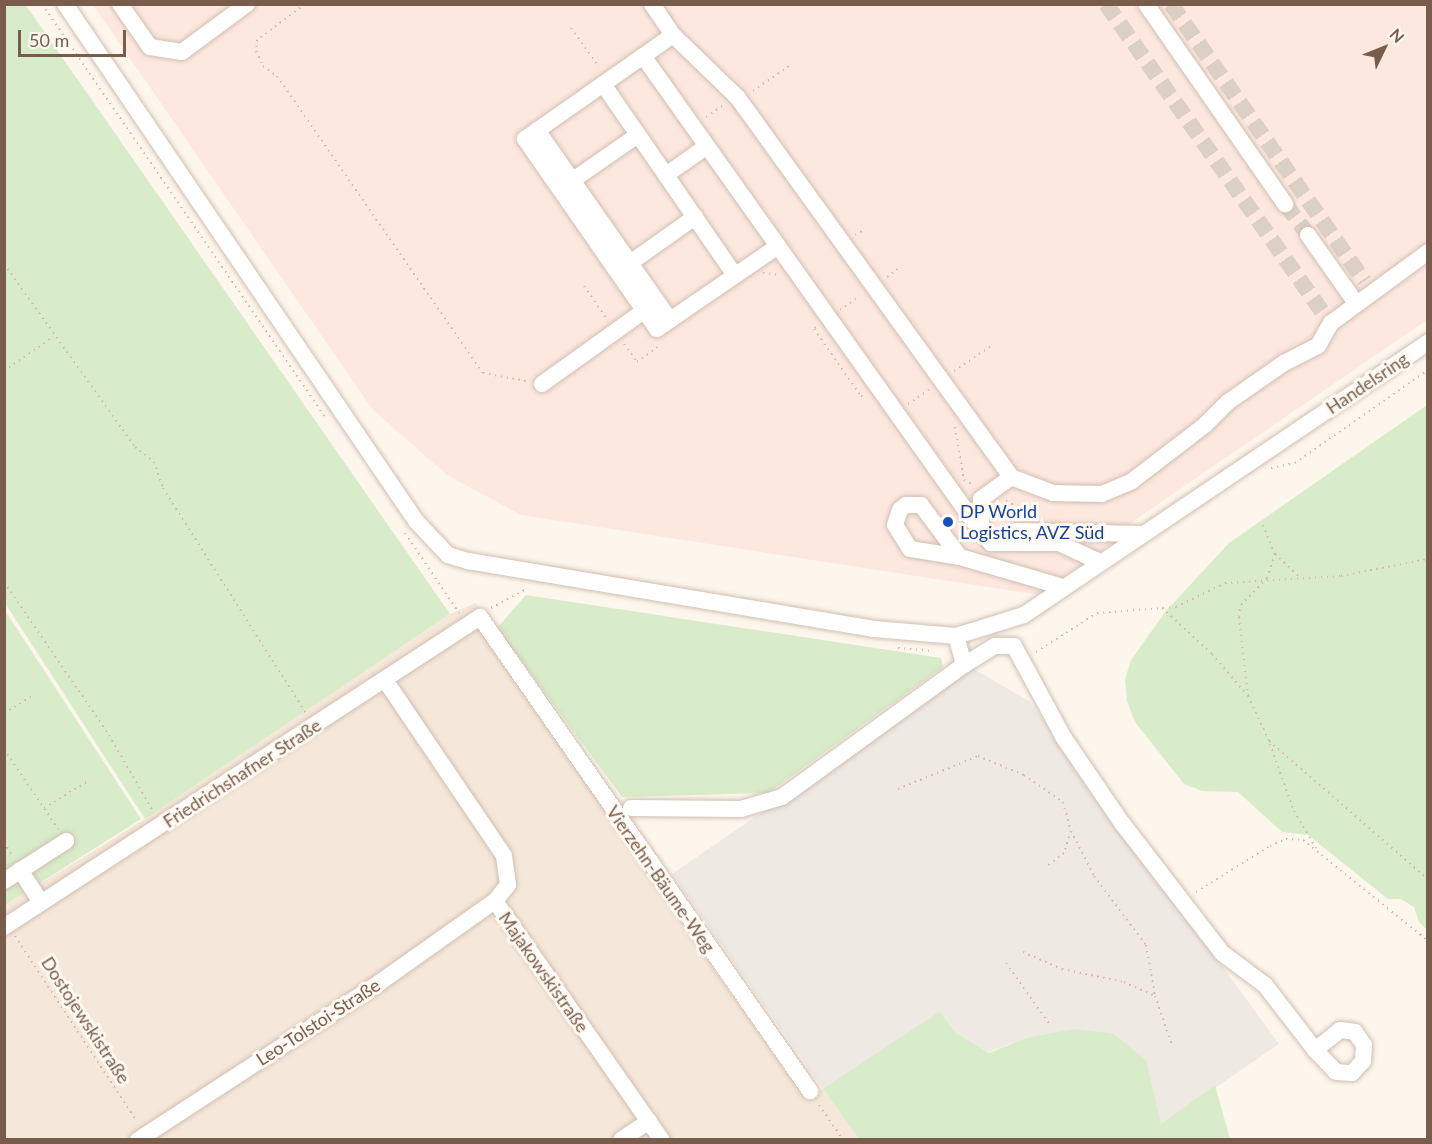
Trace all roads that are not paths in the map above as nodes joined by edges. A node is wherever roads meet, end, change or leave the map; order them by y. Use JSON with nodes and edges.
{"nodes":[{"id":1,"x":65,"y":4,"type":"edge"},
{"id":2,"x":120,"y":4,"type":"edge"},
{"id":3,"x":247,"y":4,"type":"edge"},
{"id":4,"x":652,"y":4,"type":"edge"},
{"id":5,"x":1146,"y":4,"type":"edge"},
{"id":6,"x":673,"y":35,"type":"junction"},
{"id":7,"x":643,"y":56,"type":"junction"},
{"id":8,"x":603,"y":84,"type":"junction"},
{"id":9,"x":537,"y":130,"type":"junction"},
{"id":10,"x":638,"y":135,"type":"junction"},
{"id":11,"x":707,"y":146,"type":"junction"},
{"id":12,"x":666,"y":175,"type":"junction"},
{"id":13,"x":573,"y":180,"type":"junction"},
{"id":14,"x":1285,"y":204,"type":"tunnel mouth"},
{"id":15,"x":695,"y":217,"type":"junction"},
{"id":16,"x":1308,"y":235,"type":"tunnel mouth"},
{"id":17,"x":778,"y":246,"type":"junction"},
{"id":18,"x":1428,"y":252,"type":"edge"},
{"id":19,"x":630,"y":263,"type":"junction"},
{"id":20,"x":735,"y":275,"type":"junction"},
{"id":21,"x":1356,"y":303,"type":"junction"},
{"id":22,"x":645,"y":310,"type":"junction"},
{"id":23,"x":670,"y":320,"type":"junction"},
{"id":24,"x":1428,"y":342,"type":"edge"},
{"id":25,"x":542,"y":384,"type":"road end"},
{"id":26,"x":1011,"y":477,"type":"junction"},
{"id":27,"x":981,"y":532,"type":"junction"},
{"id":28,"x":1141,"y":534,"type":"junction"},
{"id":29,"x":960,"y":557,"type":"dead end"},
{"id":30,"x":1100,"y":562,"type":"junction"},
{"id":31,"x":1063,"y":587,"type":"junction"},
{"id":32,"x":474,"y":621,"type":"joint"},
{"id":33,"x":956,"y":636,"type":"junction"},
{"id":34,"x":964,"y":665,"type":"junction"},
{"id":35,"x":385,"y":680,"type":"junction"},
{"id":36,"x":631,"y":808,"type":"dead end"},
{"id":37,"x":66,"y":841,"type":"road end"},
{"id":38,"x":20,"y":870,"type":"junction"},
{"id":39,"x":4,"y":881,"type":"edge"},
{"id":40,"x":495,"y":901,"type":"junction"},
{"id":41,"x":41,"y":902,"type":"junction"},
{"id":42,"x":6,"y":926,"type":"edge"},
{"id":43,"x":1315,"y":1050,"type":"dead end"},
{"id":44,"x":810,"y":1091,"type":"road end"},
{"id":45,"x":649,"y":1121,"type":"junction"},
{"id":46,"x":140,"y":1135,"type":"edge"},
{"id":47,"x":621,"y":1140,"type":"edge"},
{"id":48,"x":662,"y":1140,"type":"edge"}],
"edges":[{"from":1,"to":33,"type":"street"},
{"from":2,"to":3,"type":"street"},
{"from":4,"to":6,"type":"street"},
{"from":5,"to":14,"type":"street"},
{"from":6,"to":7,"type":"street"},
{"from":6,"to":26,"type":"street"},
{"from":7,"to":8,"type":"street"},
{"from":7,"to":11,"type":"street"},
{"from":8,"to":9,"type":"street"},
{"from":8,"to":10,"type":"street"},
{"from":9,"to":13,"type":"street"},
{"from":9,"to":22,"type":"street"},
{"from":10,"to":12,"type":"street"},
{"from":10,"to":13,"type":"street"},
{"from":11,"to":12,"type":"street"},
{"from":11,"to":17,"type":"street"},
{"from":12,"to":15,"type":"street"},
{"from":13,"to":19,"type":"street"},
{"from":15,"to":19,"type":"street"},
{"from":15,"to":20,"type":"street"},
{"from":16,"to":21,"type":"street"},
{"from":17,"to":20,"type":"street"},
{"from":17,"to":27,"type":"street"},
{"from":18,"to":21,"type":"street"},
{"from":19,"to":23,"type":"street"},
{"from":20,"to":23,"type":"street"},
{"from":21,"to":26,"type":"street"},
{"from":22,"to":23,"type":"street"},
{"from":22,"to":25,"type":"street"},
{"from":24,"to":28,"type":"street","name":"Handelsring"},
{"from":26,"to":27,"type":"street"},
{"from":27,"to":28,"type":"street"},
{"from":27,"to":30,"type":"street"},
{"from":28,"to":30,"type":"street","name":"Handelsring"},
{"from":29,"to":31,"type":"street"},
{"from":30,"to":31,"type":"street","name":"Handelsring"},
{"from":31,"to":33,"type":"street","name":"Handelsring"},
{"from":32,"to":35,"type":"street","name":"Friedrichshafner Straße"},
{"from":32,"to":44,"type":"street","name":"Vierzehn-Bäume-Weg"},
{"from":33,"to":34,"type":"street"},
{"from":34,"to":36,"type":"street"},
{"from":34,"to":43,"type":"street"},
{"from":35,"to":40,"type":"street","name":"Majakowskistraße"},
{"from":35,"to":41,"type":"street","name":"Friedrichshafner Straße"},
{"from":37,"to":38,"type":"street"},
{"from":38,"to":39,"type":"street"},
{"from":38,"to":41,"type":"street"},
{"from":40,"to":45,"type":"street","name":"Majakowskistraße"},
{"from":40,"to":46,"type":"street","name":"Leo-Tolstoi-Straße"},
{"from":41,"to":42,"type":"street","name":"Friedrichshafner Straße"},
{"from":45,"to":47,"type":"street"},
{"from":45,"to":48,"type":"street","name":"Majakowskistraße"}]}
